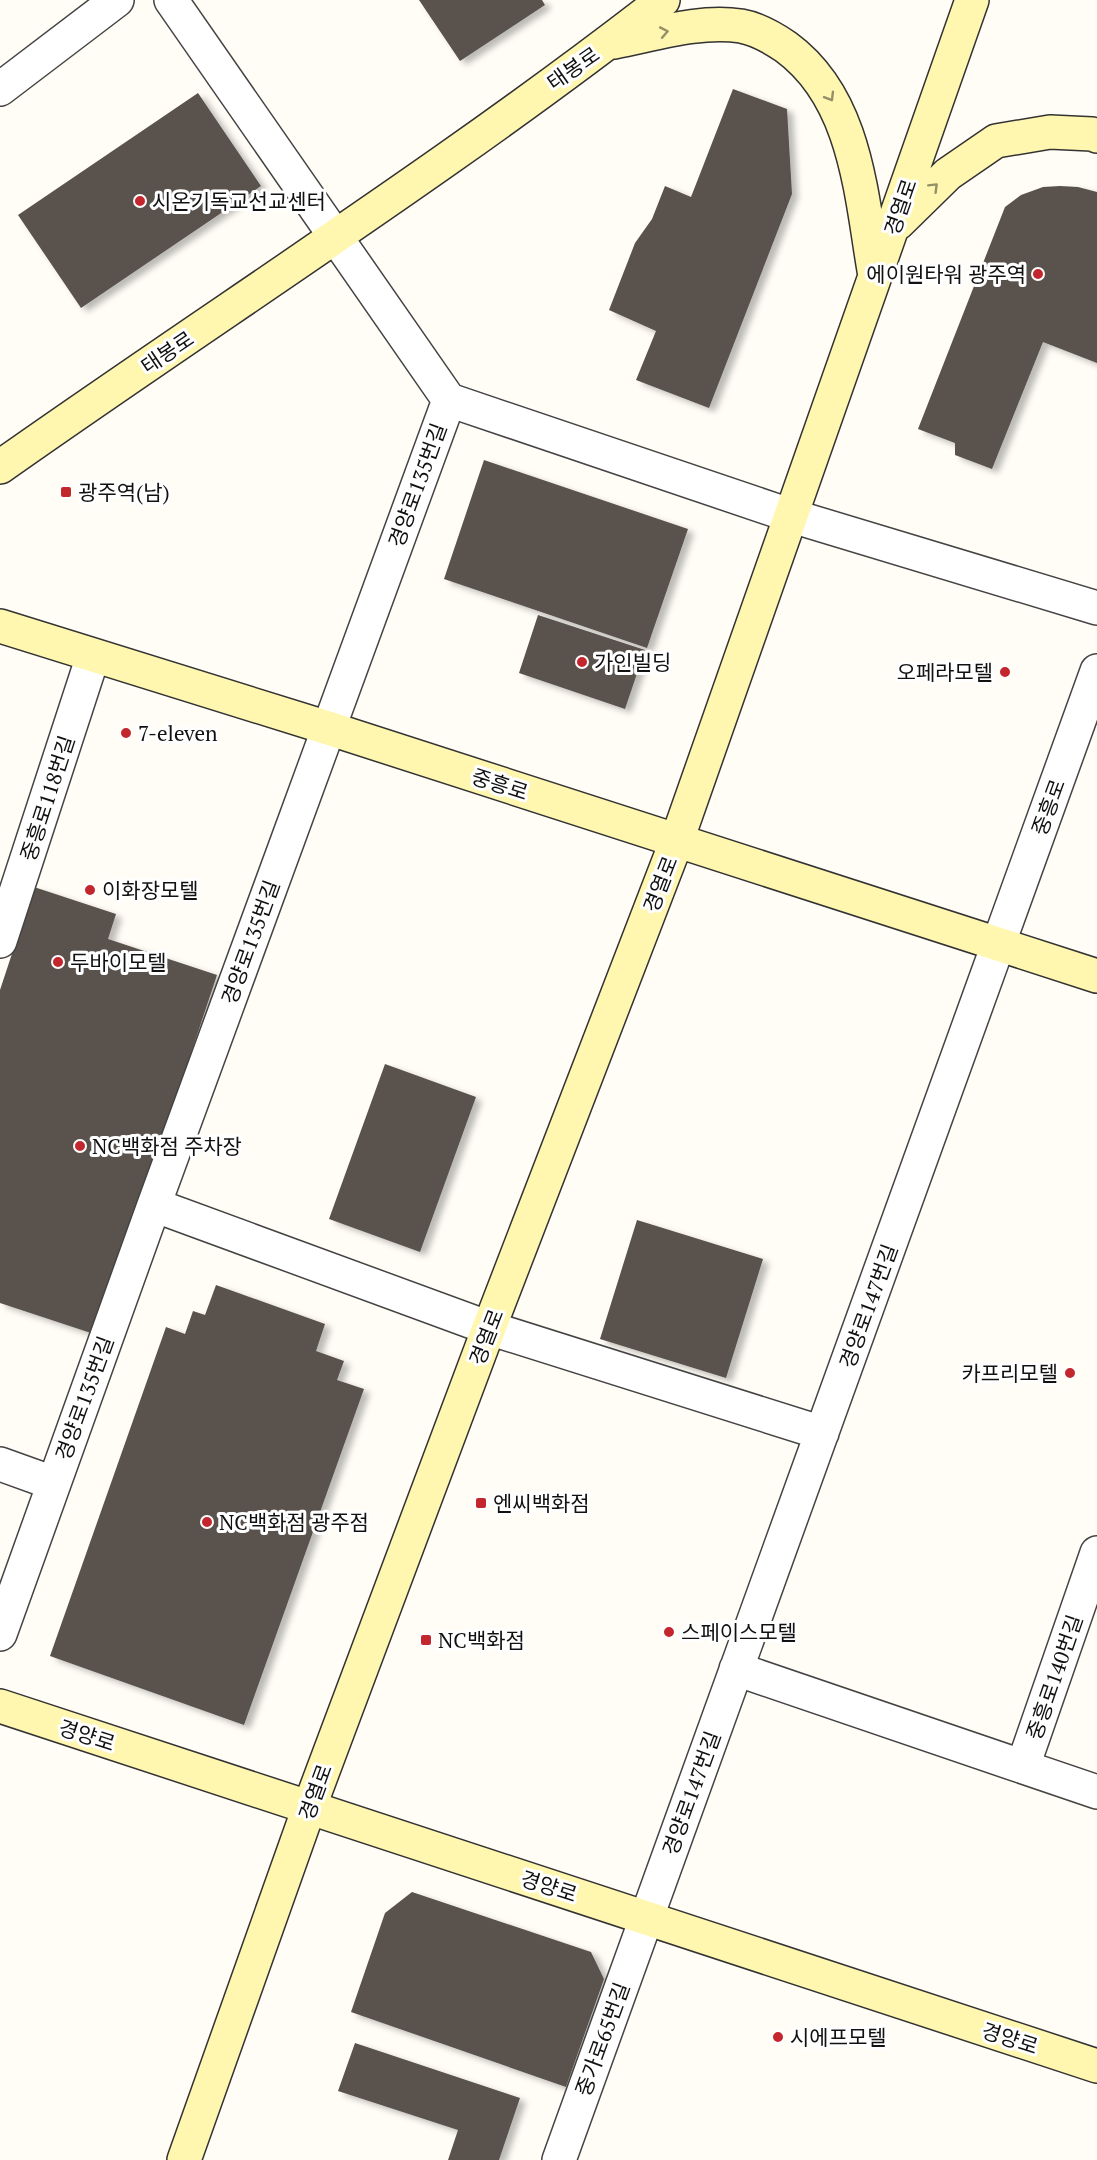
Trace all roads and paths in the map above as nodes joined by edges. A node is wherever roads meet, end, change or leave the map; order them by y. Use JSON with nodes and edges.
{"nodes":[{"id":1,"x":117,"y":0,"type":"edge"},
{"id":2,"x":171,"y":0,"type":"edge"},
{"id":3,"x":638,"y":0,"type":"edge"},
{"id":4,"x":663,"y":0,"type":"edge"},
{"id":5,"x":972,"y":0,"type":"edge"},
{"id":6,"x":607,"y":44,"type":"junction"},
{"id":7,"x":0,"y":88,"type":"edge"},
{"id":8,"x":1097,"y":136,"type":"edge"},
{"id":9,"x":893,"y":228,"type":"junction"},
{"id":10,"x":335,"y":238,"type":"junction"},
{"id":11,"x":876,"y":278,"type":"junction"},
{"id":12,"x":449,"y":400,"type":"junction"},
{"id":13,"x":0,"y":466,"type":"edge"},
{"id":14,"x":792,"y":516,"type":"junction"},
{"id":15,"x":1097,"y":608,"type":"edge"},
{"id":16,"x":0,"y":626,"type":"edge"},
{"id":17,"x":93,"y":656,"type":"junction"},
{"id":18,"x":1097,"y":671,"type":"edge"},
{"id":19,"x":328,"y":728,"type":"junction"},
{"id":20,"x":677,"y":840,"type":"junction"},
{"id":21,"x":14,"y":858,"type":"edge"},
{"id":22,"x":0,"y":941,"type":"edge"},
{"id":23,"x":999,"y":944,"type":"junction"},
{"id":24,"x":1097,"y":976,"type":"edge"},
{"id":25,"x":154,"y":1205,"type":"junction"},
{"id":26,"x":489,"y":1328,"type":"junction"},
{"id":27,"x":822,"y":1434,"type":"junction"},
{"id":28,"x":0,"y":1464,"type":"edge"},
{"id":29,"x":53,"y":1484,"type":"junction"},
{"id":30,"x":1097,"y":1553,"type":"edge"},
{"id":31,"x":0,"y":1634,"type":"edge"},
{"id":32,"x":736,"y":1669,"type":"junction"},
{"id":33,"x":0,"y":1706,"type":"edge"},
{"id":34,"x":1023,"y":1766,"type":"junction"},
{"id":35,"x":1097,"y":1791,"type":"edge"},
{"id":36,"x":309,"y":1808,"type":"junction"},
{"id":37,"x":646,"y":1918,"type":"junction"},
{"id":38,"x":1097,"y":2066,"type":"edge"},
{"id":39,"x":184,"y":2160,"type":"edge"},
{"id":40,"x":559,"y":2160,"type":"edge"}],
"edges":[{"from":1,"to":7,"type":"street"},
{"from":2,"to":10,"type":"street"},
{"from":3,"to":6,"type":"street"},
{"from":4,"to":6,"type":"street","name":"태봉로"},
{"from":5,"to":9,"type":"street","name":"경열로"},
{"from":6,"to":10,"type":"street","name":"태봉로"},
{"from":6,"to":11,"type":"street","one_way":true},
{"from":9,"to":8,"type":"street","one_way":true},
{"from":9,"to":11,"type":"street","name":"경열로"},
{"from":10,"to":12,"type":"street"},
{"from":10,"to":13,"type":"street","name":"태봉로"},
{"from":11,"to":14,"type":"street","name":"경열로"},
{"from":12,"to":14,"type":"street"},
{"from":12,"to":19,"type":"street","name":"경양로135번길"},
{"from":14,"to":15,"type":"street"},
{"from":14,"to":20,"type":"street","name":"경열로"},
{"from":16,"to":17,"type":"street","name":"중흥로"},
{"from":17,"to":19,"type":"street","name":"중흥로"},
{"from":17,"to":21,"type":"street","name":"중흥로118번길"},
{"from":18,"to":23,"type":"street","name":"중흥로"},
{"from":19,"to":20,"type":"street","name":"중흥로"},
{"from":19,"to":25,"type":"street","name":"경양로135번길"},
{"from":20,"to":23,"type":"street","name":"중흥로"},
{"from":20,"to":26,"type":"street","name":"경열로"},
{"from":21,"to":22,"type":"street","name":"중흥로118번길"},
{"from":23,"to":24,"type":"street","name":"중흥로"},
{"from":23,"to":27,"type":"street","name":"경양로147번길"},
{"from":25,"to":26,"type":"street"},
{"from":25,"to":29,"type":"street","name":"경양로135번길"},
{"from":26,"to":27,"type":"street"},
{"from":26,"to":36,"type":"street","name":"경열로"},
{"from":27,"to":32,"type":"street","name":"경양로147번길"},
{"from":28,"to":29,"type":"street","name":"경양로135번길"},
{"from":29,"to":31,"type":"street","name":"경양로135번길"},
{"from":30,"to":34,"type":"street","name":"중흥로140번길"},
{"from":32,"to":34,"type":"street"},
{"from":32,"to":37,"type":"street","name":"경양로147번길"},
{"from":33,"to":36,"type":"street","name":"경양로"},
{"from":34,"to":35,"type":"street"},
{"from":36,"to":37,"type":"street","name":"경양로"},
{"from":36,"to":39,"type":"street","name":"경열로"},
{"from":37,"to":38,"type":"street","name":"경양로"},
{"from":37,"to":40,"type":"street","name":"중가로65번길"}]}
